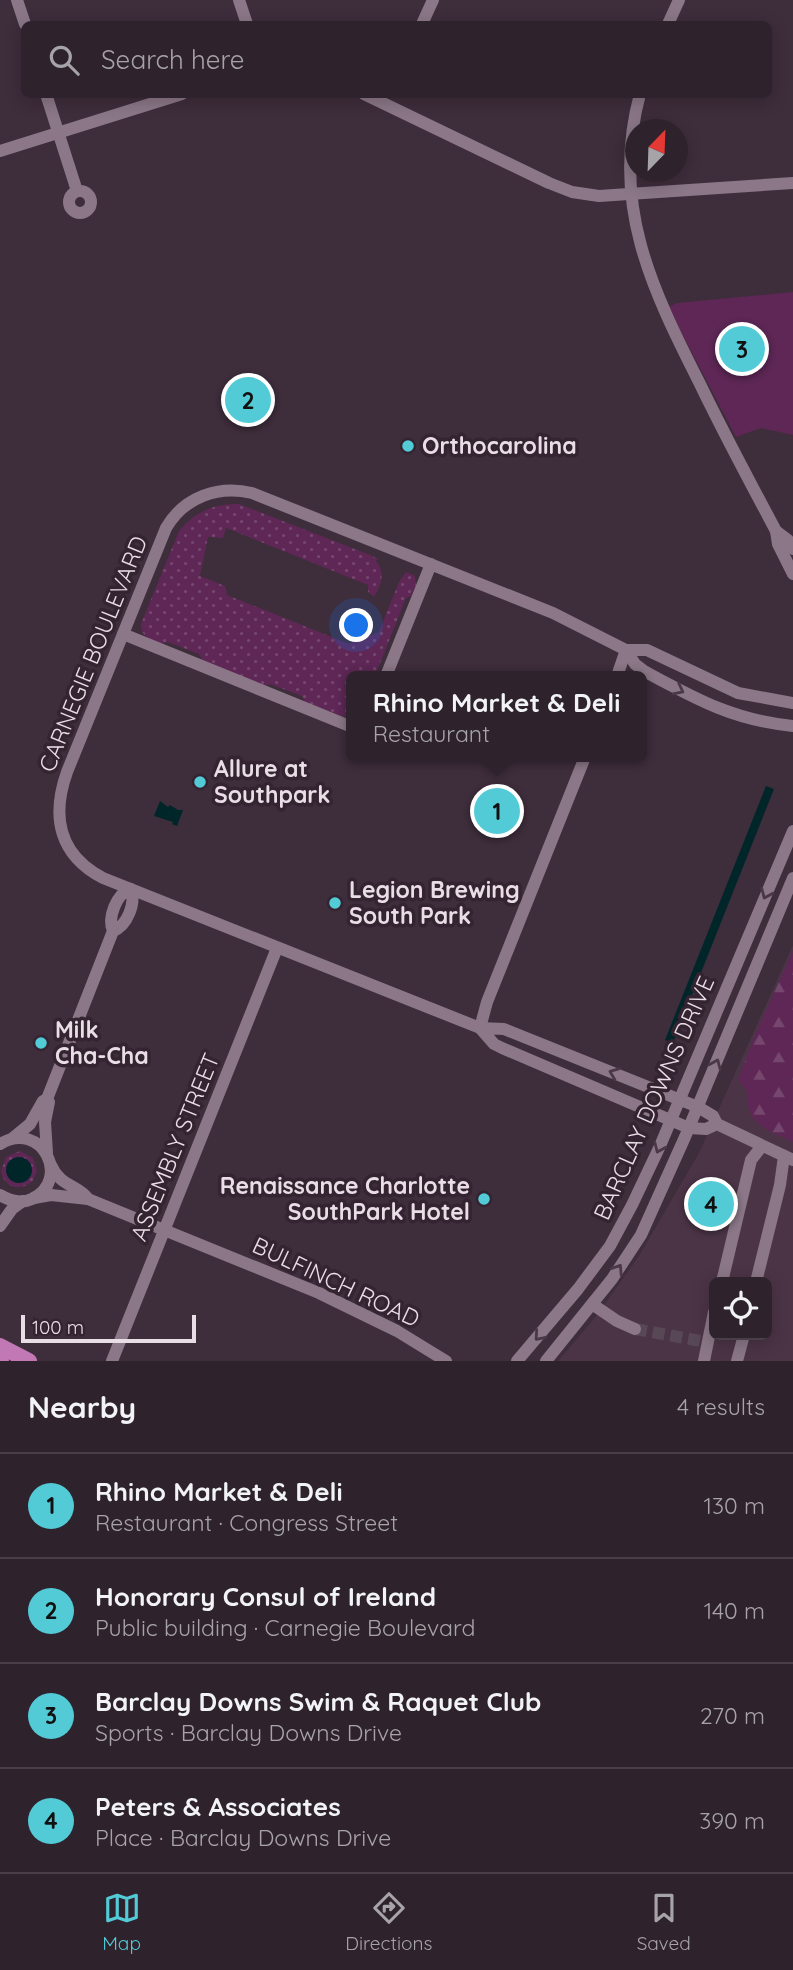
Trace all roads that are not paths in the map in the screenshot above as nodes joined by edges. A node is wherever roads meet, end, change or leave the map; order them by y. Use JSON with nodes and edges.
{"nodes":[{"id":1,"x":17,"y":0,"type":"edge"},
{"id":2,"x":239,"y":0,"type":"edge"},
{"id":3,"x":433,"y":0,"type":"edge"},
{"id":4,"x":679,"y":0,"type":"edge"},
{"id":5,"x":24,"y":21,"type":"edge"},
{"id":6,"x":246,"y":21,"type":"edge"},
{"id":7,"x":423,"y":21,"type":"edge"},
{"id":8,"x":669,"y":21,"type":"edge"},
{"id":9,"x":47,"y":98,"type":"edge"},
{"id":10,"x":168,"y":98,"type":"edge"},
{"id":11,"x":639,"y":98,"type":"edge"},
{"id":12,"x":386,"y":99,"type":"edge"},
{"id":13,"x":58,"y":132,"type":"junction"},
{"id":14,"x":0,"y":151,"type":"edge"},
{"id":15,"x":793,"y":183,"type":"edge"},
{"id":16,"x":77,"y":191,"type":"dead end"},
{"id":17,"x":632,"y":193,"type":"junction"},
{"id":18,"x":776,"y":531,"type":"junction"},
{"id":19,"x":793,"y":549,"type":"edge"},
{"id":20,"x":431,"y":564,"type":"junction"},
{"id":21,"x":793,"y":574,"type":"edge"},
{"id":22,"x":123,"y":634,"type":"junction"},
{"id":23,"x":626,"y":650,"type":"junction"},
{"id":24,"x":388,"y":671,"type":"edge"},
{"id":25,"x":619,"y":671,"type":"edge"},
{"id":26,"x":644,"y":671,"type":"edge"},
{"id":27,"x":647,"y":673,"type":"edge"},
{"id":28,"x":793,"y":703,"type":"edge"},
{"id":29,"x":346,"y":725,"type":"edge"},
{"id":30,"x":793,"y":726,"type":"edge"},
{"id":31,"x":583,"y":762,"type":"edge"},
{"id":32,"x":793,"y":831,"type":"edge"},
{"id":33,"x":793,"y":878,"type":"edge"},
{"id":34,"x":130,"y":889,"type":"junction"},
{"id":35,"x":277,"y":948,"type":"junction"},
{"id":36,"x":480,"y":1028,"type":"junction"},
{"id":37,"x":47,"y":1099,"type":"junction"},
{"id":38,"x":680,"y":1099,"type":"junction"},
{"id":39,"x":698,"y":1107,"type":"junction"},
{"id":40,"x":671,"y":1120,"type":"junction"},
{"id":41,"x":718,"y":1124,"type":"junction"},
{"id":42,"x":689,"y":1128,"type":"junction"},
{"id":43,"x":4,"y":1142,"type":"edge"},
{"id":44,"x":762,"y":1146,"type":"junction"},
{"id":45,"x":788,"y":1158,"type":"edge"},
{"id":46,"x":49,"y":1160,"type":"junction"},
{"id":47,"x":0,"y":1195,"type":"edge"},
{"id":48,"x":29,"y":1199,"type":"junction"},
{"id":49,"x":88,"y":1199,"type":"junction"},
{"id":50,"x":0,"y":1226,"type":"edge"},
{"id":51,"x":164,"y":1231,"type":"junction"},
{"id":52,"x":723,"y":1277,"type":"edge"},
{"id":53,"x":757,"y":1277,"type":"edge"},
{"id":54,"x":592,"y":1304,"type":"junction"},
{"id":55,"x":709,"y":1327,"type":"edge"},
{"id":56,"x":635,"y":1329,"type":"tunnel mouth"},
{"id":57,"x":743,"y":1340,"type":"edge"},
{"id":58,"x":0,"y":1346,"type":"edge"},
{"id":59,"x":29,"y":1361,"type":"edge"},
{"id":60,"x":112,"y":1361,"type":"edge"},
{"id":61,"x":446,"y":1361,"type":"edge"},
{"id":62,"x":517,"y":1361,"type":"edge"},
{"id":63,"x":546,"y":1361,"type":"edge"},
{"id":64,"x":704,"y":1361,"type":"edge"},
{"id":65,"x":737,"y":1361,"type":"edge"}],
"edges":[{"from":1,"to":5,"type":"street"},
{"from":2,"to":6,"type":"street"},
{"from":3,"to":7,"type":"street"},
{"from":4,"to":8,"type":"street"},
{"from":9,"to":13,"type":"street"},
{"from":10,"to":13,"type":"street"},
{"from":11,"to":17,"type":"street"},
{"from":12,"to":17,"type":"street"},
{"from":13,"to":14,"type":"street"},
{"from":13,"to":16,"type":"street"},
{"from":15,"to":17,"type":"street"},
{"from":17,"to":18,"type":"street"},
{"from":18,"to":19,"type":"street"},
{"from":18,"to":21,"type":"street"},
{"from":20,"to":22,"type":"street","name":"CARNEGIE BOULEVARD"},
{"from":20,"to":23,"type":"street","name":"CARNEGIE BOULEVARD"},
{"from":20,"to":24,"type":"street"},
{"from":22,"to":29,"type":"street"},
{"from":22,"to":34,"type":"street","name":"CARNEGIE BOULEVARD"},
{"from":23,"to":25,"type":"street"},
{"from":23,"to":26,"type":"street","name":"CARNEGIE BOULEVARD","one_way":true},
{"from":23,"to":28,"type":"street","name":"CARNEGIE BOULEVARD"},
{"from":27,"to":30,"type":"street","name":"CARNEGIE BOULEVARD","one_way":true},
{"from":31,"to":36,"type":"street"},
{"from":32,"to":38,"type":"street","name":"BARCLAY DOWNS DRIVE","one_way":true},
{"from":39,"to":33,"type":"street","name":"BARCLAY DOWNS DRIVE","one_way":true},
{"from":34,"to":35,"type":"street","name":"CARNEGIE BOULEVARD"},
{"from":34,"to":37,"type":"street"},
{"from":35,"to":36,"type":"street","name":"CARNEGIE BOULEVARD"},
{"from":35,"to":51,"type":"street","name":"ASSEMBLY STREET"},
{"from":38,"to":36,"type":"street","name":"CARNEGIE BOULEVARD","one_way":true},
{"from":36,"to":40,"type":"street","name":"CARNEGIE BOULEVARD"},
{"from":37,"to":43,"type":"street"},
{"from":37,"to":46,"type":"street"},
{"from":38,"to":39,"type":"street","name":"CARNEGIE BOULEVARD"},
{"from":38,"to":40,"type":"street","name":"BARCLAY DOWNS DRIVE"},
{"from":39,"to":41,"type":"street","name":"CARNEGIE BOULEVARD"},
{"from":39,"to":42,"type":"street","name":"BARCLAY DOWNS DRIVE"},
{"from":40,"to":42,"type":"street","name":"CARNEGIE BOULEVARD"},
{"from":40,"to":62,"type":"street","name":"BARCLAY DOWNS DRIVE","one_way":true},
{"from":41,"to":42,"type":"street"},
{"from":41,"to":44,"type":"street","name":"CARNEGIE BOULEVARD"},
{"from":54,"to":42,"type":"street","name":"BARCLAY DOWNS DRIVE","one_way":true},
{"from":43,"to":46,"type":"street","name":"BULFINCH ROAD"},
{"from":44,"to":45,"type":"street","name":"CARNEGIE BOULEVARD"},
{"from":44,"to":52,"type":"street"},
{"from":45,"to":53,"type":"street"},
{"from":46,"to":48,"type":"street"},
{"from":46,"to":49,"type":"street","name":"BULFINCH ROAD"},
{"from":47,"to":48,"type":"street","name":"BULFINCH ROAD"},
{"from":48,"to":49,"type":"street","name":"BULFINCH ROAD"},
{"from":48,"to":50,"type":"street"},
{"from":49,"to":51,"type":"street","name":"BULFINCH ROAD"},
{"from":51,"to":60,"type":"street","name":"ASSEMBLY STREET"},
{"from":51,"to":61,"type":"street","name":"BULFINCH ROAD"},
{"from":54,"to":56,"type":"street"},
{"from":54,"to":63,"type":"street","name":"BARCLAY DOWNS DRIVE"},
{"from":55,"to":64,"type":"street"},
{"from":57,"to":65,"type":"street"},
{"from":58,"to":59,"type":"main road"}]}
